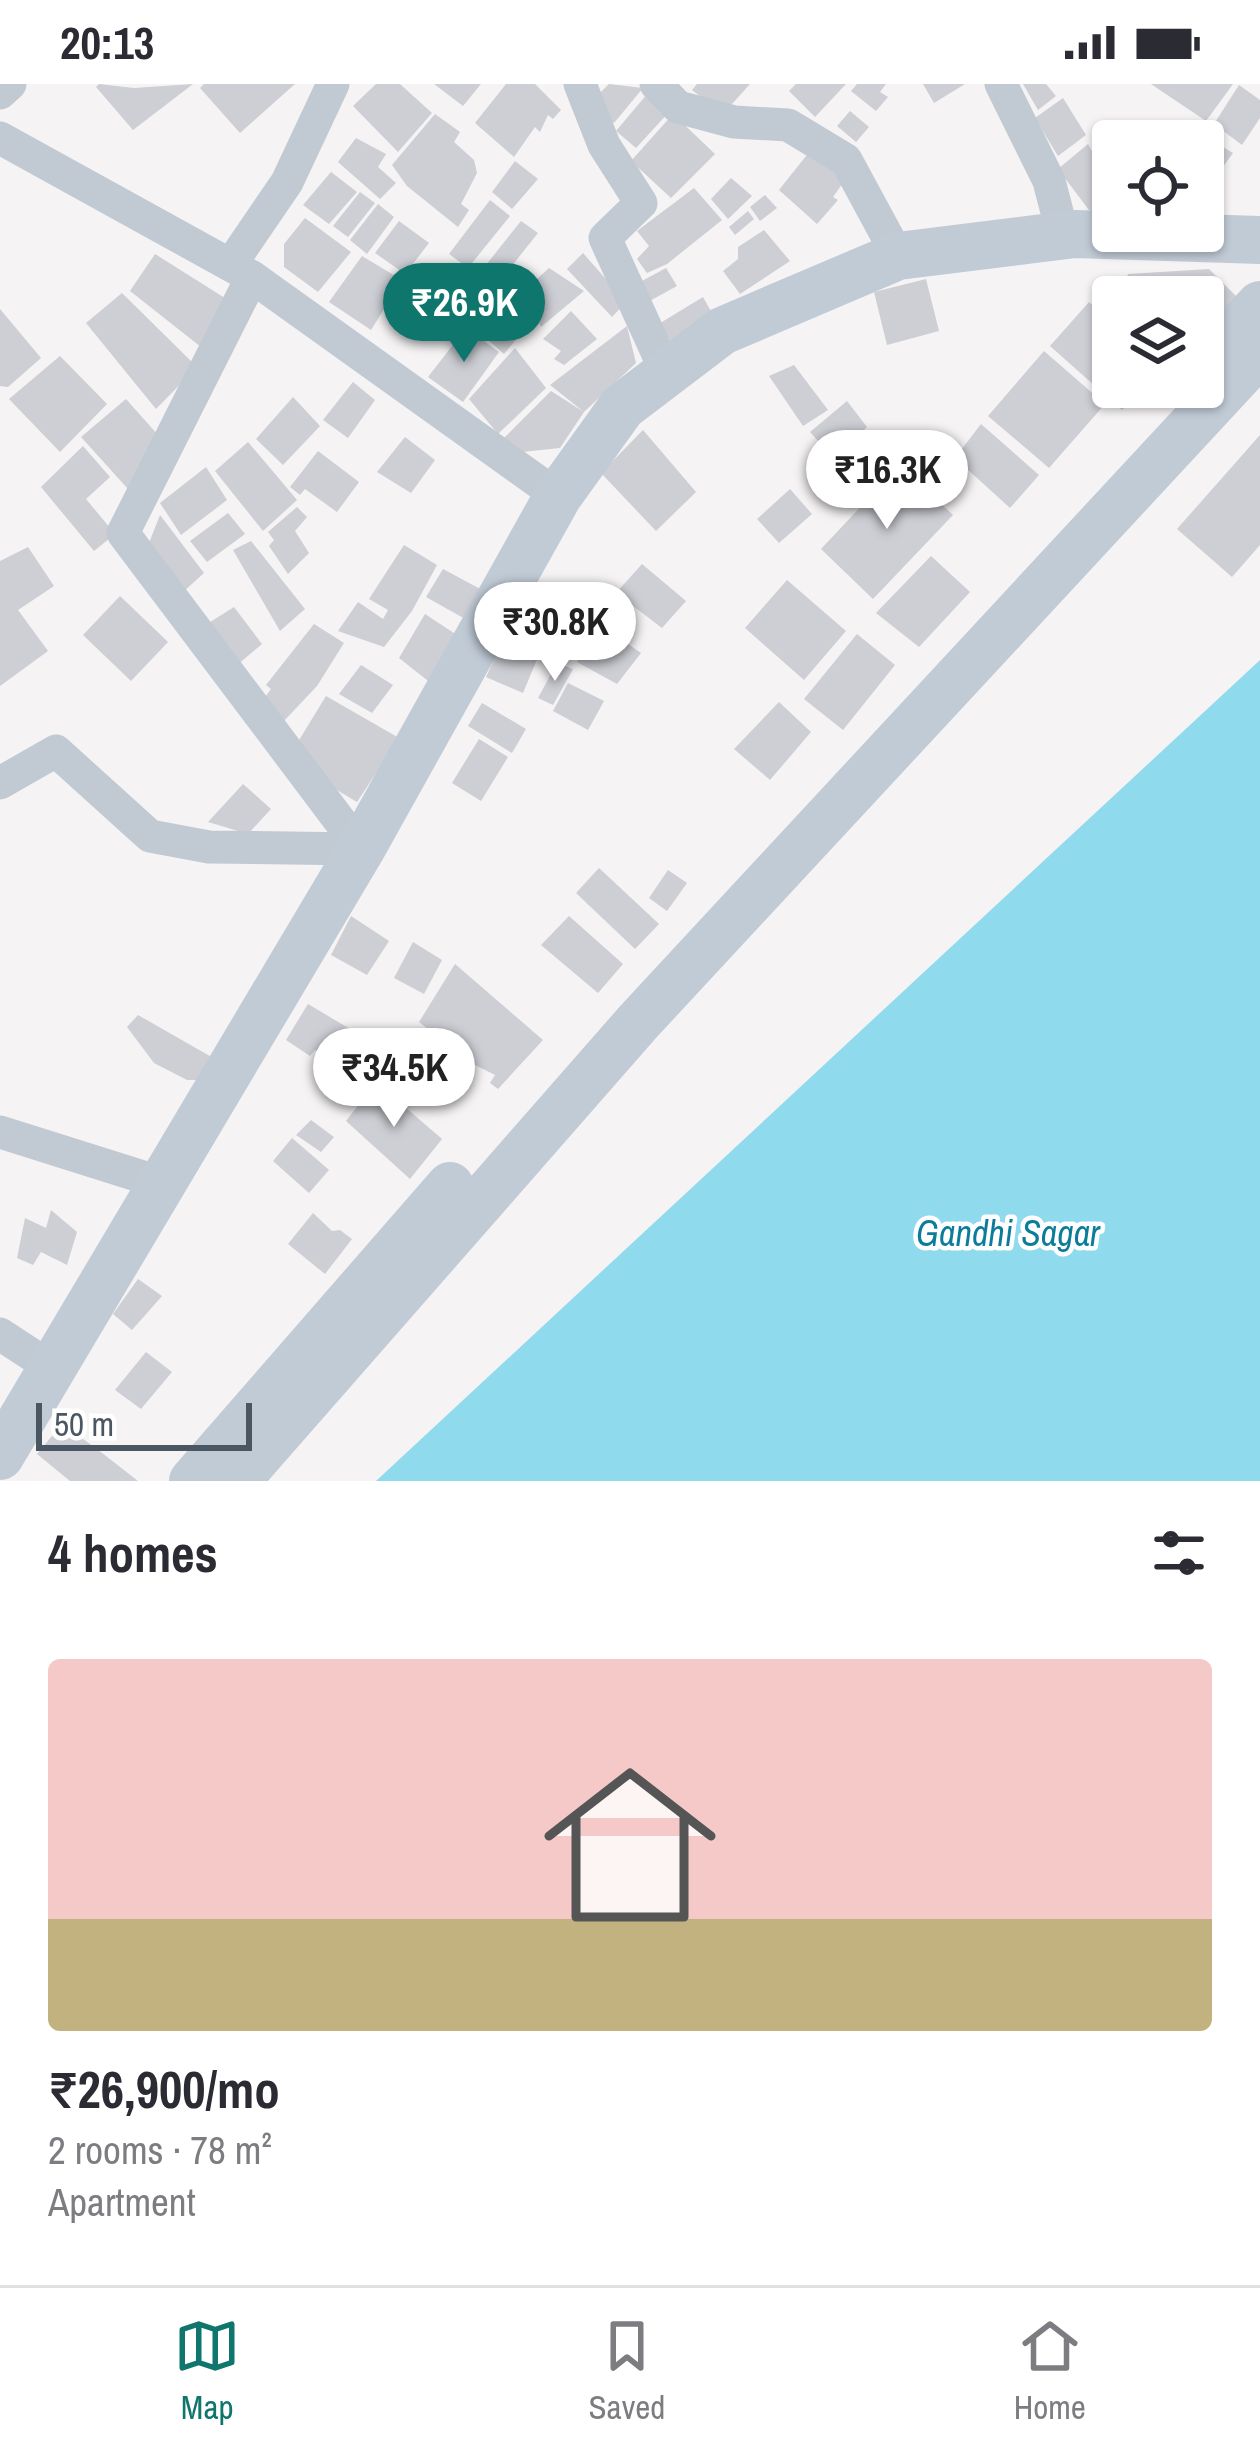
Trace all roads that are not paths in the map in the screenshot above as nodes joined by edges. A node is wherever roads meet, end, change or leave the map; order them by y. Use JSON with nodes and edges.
{"nodes":[{"id":1,"x":10,"y":84,"type":"edge"},
{"id":2,"x":333,"y":84,"type":"edge"},
{"id":3,"x":580,"y":84,"type":"edge"},
{"id":4,"x":656,"y":84,"type":"edge"},
{"id":5,"x":1001,"y":84,"type":"edge"},
{"id":6,"x":0,"y":93,"type":"edge"},
{"id":7,"x":0,"y":138,"type":"edge"},
{"id":8,"x":1063,"y":235,"type":"junction"},
{"id":9,"x":1260,"y":241,"type":"edge"},
{"id":10,"x":898,"y":256,"type":"junction"},
{"id":11,"x":241,"y":270,"type":"junction"},
{"id":12,"x":1260,"y":305,"type":"edge"},
{"id":13,"x":1224,"y":345,"type":"edge"},
{"id":14,"x":1260,"y":352,"type":"edge"},
{"id":15,"x":668,"y":376,"type":"junction"},
{"id":16,"x":1166,"y":408,"type":"edge"},
{"id":17,"x":557,"y":496,"type":"junction"},
{"id":18,"x":0,"y":783,"type":"edge"},
{"id":19,"x":361,"y":849,"type":"junction"},
{"id":20,"x":0,"y":1132,"type":"edge"},
{"id":21,"x":162,"y":1183,"type":"junction"},
{"id":22,"x":0,"y":1334,"type":"edge"},
{"id":23,"x":56,"y":1370,"type":"junction"},
{"id":24,"x":0,"y":1456,"type":"edge"},
{"id":25,"x":194,"y":1481,"type":"edge"},
{"id":26,"x":236,"y":1481,"type":"edge"}],
"edges":[{"from":1,"to":6,"type":"street"},
{"from":2,"to":11,"type":"street"},
{"from":3,"to":15,"type":"street"},
{"from":4,"to":10,"type":"street"},
{"from":5,"to":8,"type":"street"},
{"from":7,"to":11,"type":"street"},
{"from":8,"to":9,"type":"street"},
{"from":8,"to":10,"type":"street"},
{"from":10,"to":15,"type":"street"},
{"from":11,"to":17,"type":"street"},
{"from":11,"to":19,"type":"street"},
{"from":12,"to":13,"type":"street"},
{"from":14,"to":26,"type":"street"},
{"from":15,"to":17,"type":"street"},
{"from":16,"to":25,"type":"street"},
{"from":17,"to":19,"type":"street"},
{"from":18,"to":19,"type":"street"},
{"from":19,"to":21,"type":"street"},
{"from":20,"to":21,"type":"street"},
{"from":21,"to":23,"type":"street"},
{"from":22,"to":23,"type":"street"},
{"from":23,"to":24,"type":"street"}]}
